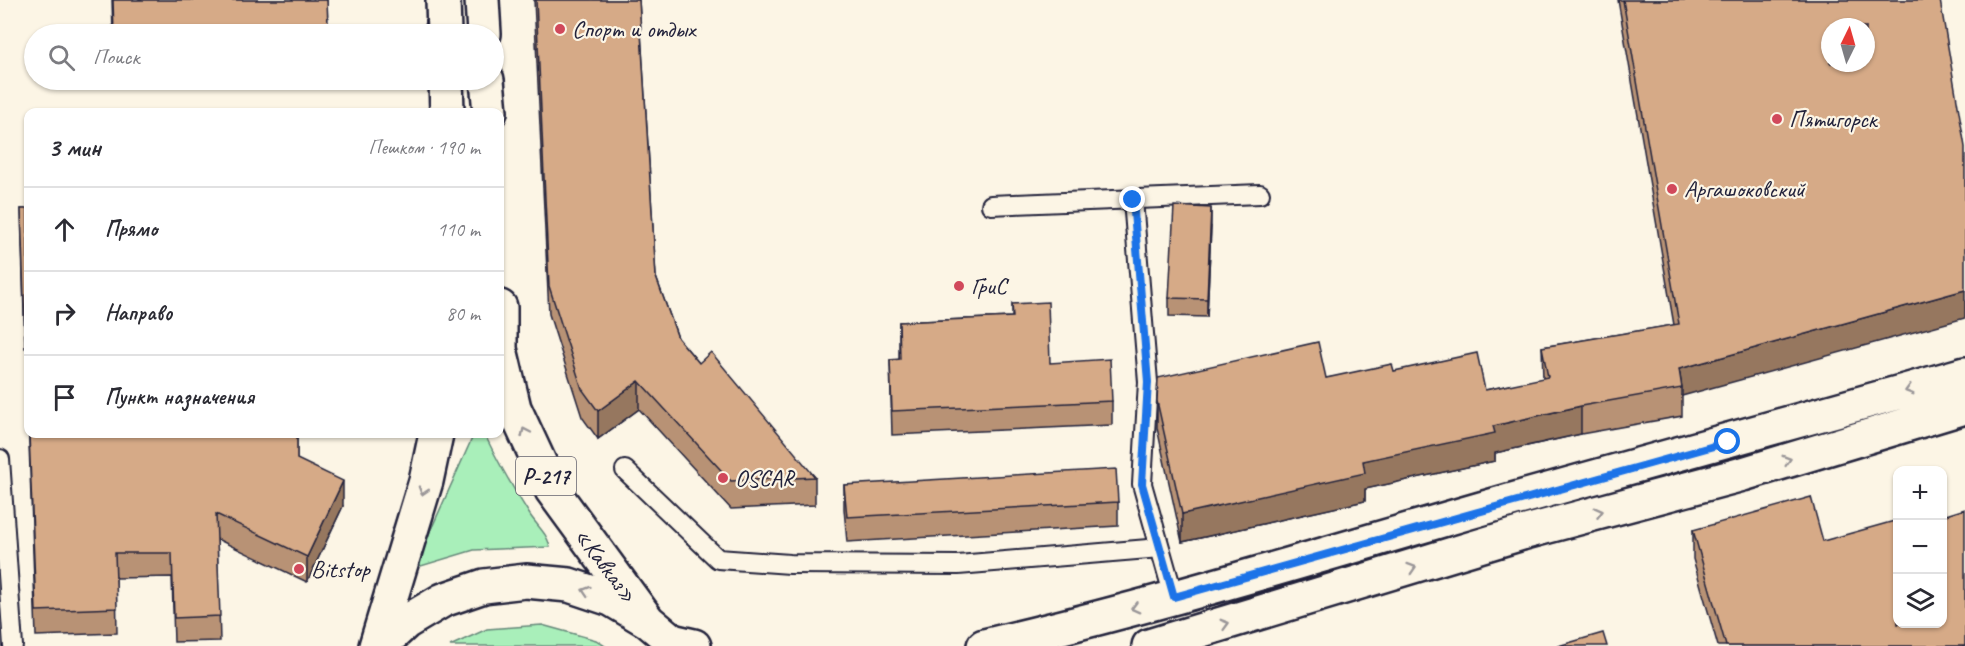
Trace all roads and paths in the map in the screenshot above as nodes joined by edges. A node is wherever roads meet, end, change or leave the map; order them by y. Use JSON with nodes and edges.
{"nodes":[{"id":1,"x":443,"y":0,"type":"edge"},
{"id":2,"x":482,"y":0,"type":"edge"},
{"id":3,"x":444,"y":24,"type":"edge"},
{"id":4,"x":483,"y":24,"type":"edge"},
{"id":5,"x":446,"y":90,"type":"edge"},
{"id":6,"x":489,"y":90,"type":"edge"},
{"id":7,"x":447,"y":108,"type":"edge"},
{"id":8,"x":490,"y":108,"type":"edge"},
{"id":9,"x":1260,"y":194,"type":"dead end"},
{"id":10,"x":1133,"y":200,"type":"junction"},
{"id":11,"x":991,"y":205,"type":"dead end"},
{"id":12,"x":504,"y":366,"type":"edge"},
{"id":13,"x":1965,"y":374,"type":"edge"},
{"id":14,"x":1965,"y":407,"type":"edge"},
{"id":15,"x":435,"y":438,"type":"edge"},
{"id":16,"x":0,"y":459,"type":"edge"},
{"id":17,"x":625,"y":470,"type":"dead end"},
{"id":18,"x":1160,"y":548,"type":"junction"},
{"id":19,"x":1174,"y":597,"type":"junction"},
{"id":20,"x":672,"y":638,"type":"edge"},
{"id":21,"x":13,"y":646,"type":"edge"},
{"id":22,"x":378,"y":646,"type":"edge"},
{"id":23,"x":984,"y":646,"type":"edge"},
{"id":24,"x":1149,"y":646,"type":"edge"}],
"edges":[{"from":1,"to":3,"type":"main road"},
{"from":2,"to":4,"type":"main road"},
{"from":5,"to":7,"type":"main road"},
{"from":6,"to":8,"type":"main road"},
{"from":9,"to":10,"type":"lane"},
{"from":10,"to":11,"type":"lane"},
{"from":10,"to":18,"type":"lane"},
{"from":20,"to":12,"type":"main road","name":"«Кавказ»","number":"Р-217","one_way":true},
{"from":13,"to":19,"type":"main road","one_way":true},
{"from":24,"to":14,"type":"main road","one_way":true},
{"from":15,"to":22,"type":"main road","one_way":true},
{"from":16,"to":21,"type":"lane"},
{"from":17,"to":18,"type":"lane"},
{"from":18,"to":19,"type":"lane"},
{"from":19,"to":23,"type":"main road","one_way":true},
{"from":20,"to":22,"type":"main road","one_way":true}]}
